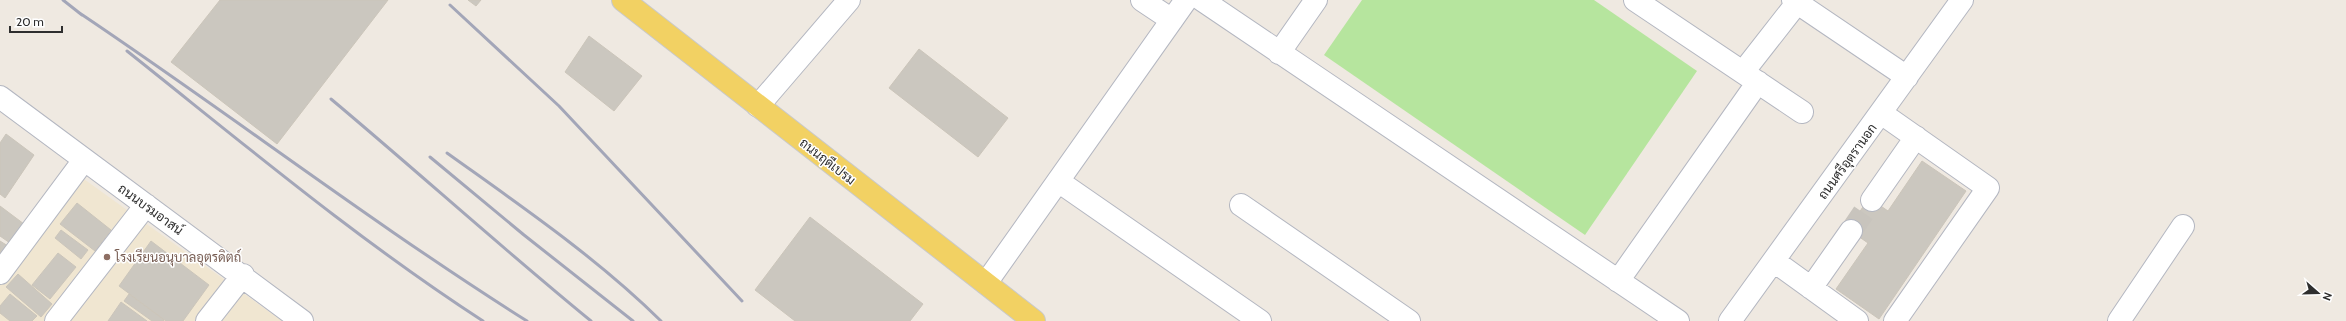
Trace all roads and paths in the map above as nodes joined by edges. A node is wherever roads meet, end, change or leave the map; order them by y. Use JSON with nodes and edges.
{"nodes":[{"id":1,"x":623,"y":0,"type":"edge"},
{"id":2,"x":849,"y":0,"type":"edge"},
{"id":3,"x":1142,"y":0,"type":"edge"},
{"id":4,"x":1186,"y":0,"type":"edge"},
{"id":5,"x":1202,"y":0,"type":"edge"},
{"id":6,"x":1316,"y":0,"type":"edge"},
{"id":7,"x":1635,"y":0,"type":"edge"},
{"id":8,"x":1962,"y":0,"type":"edge"},
{"id":9,"x":1795,"y":1,"type":"edge"},
{"id":10,"x":1172,"y":20,"type":"junction"},
{"id":11,"x":1279,"y":53,"type":"junction"},
{"id":12,"x":1750,"y":77,"type":"junction"},
{"id":13,"x":1907,"y":77,"type":"junction"},
{"id":14,"x":0,"y":97,"type":"edge"},
{"id":15,"x":758,"y":106,"type":"junction"},
{"id":16,"x":1802,"y":112,"type":"dead end"},
{"id":17,"x":1881,"y":113,"type":"junction"},
{"id":18,"x":1916,"y":137,"type":"junction"},
{"id":19,"x":84,"y":160,"type":"junction"},
{"id":20,"x":1058,"y":181,"type":"junction"},
{"id":21,"x":1872,"y":200,"type":"tunnel mouth"},
{"id":22,"x":146,"y":205,"type":"junction"},
{"id":23,"x":1241,"y":205,"type":"dead end"},
{"id":24,"x":2183,"y":226,"type":"dead end"},
{"id":25,"x":1851,"y":231,"type":"tunnel mouth"},
{"id":26,"x":1774,"y":262,"type":"junction"},
{"id":27,"x":2,"y":267,"type":"edge"},
{"id":28,"x":243,"y":275,"type":"junction"},
{"id":29,"x":1618,"y":281,"type":"junction"},
{"id":30,"x":986,"y":284,"type":"junction"},
{"id":31,"x":1811,"y":288,"type":"junction"},
{"id":32,"x":56,"y":321,"type":"edge"},
{"id":33,"x":207,"y":321,"type":"edge"},
{"id":34,"x":302,"y":321,"type":"edge"},
{"id":35,"x":1034,"y":321,"type":"edge"},
{"id":36,"x":1260,"y":321,"type":"edge"},
{"id":37,"x":1409,"y":321,"type":"edge"},
{"id":38,"x":1678,"y":321,"type":"edge"},
{"id":39,"x":1730,"y":321,"type":"edge"},
{"id":40,"x":1857,"y":321,"type":"edge"},
{"id":41,"x":1895,"y":321,"type":"edge"},
{"id":42,"x":2119,"y":321,"type":"edge"}],
"edges":[{"from":1,"to":15,"type":"main road","name":"ถนนฤดีเปรม"},
{"from":2,"to":15,"type":"street"},
{"from":3,"to":10,"type":"street"},
{"from":4,"to":10,"type":"street"},
{"from":5,"to":11,"type":"street"},
{"from":6,"to":11,"type":"street"},
{"from":7,"to":12,"type":"street"},
{"from":8,"to":13,"type":"street","name":"ถนนศรีอุตรานอก"},
{"from":9,"to":12,"type":"street"},
{"from":9,"to":13,"type":"street"},
{"from":10,"to":20,"type":"street"},
{"from":11,"to":29,"type":"street"},
{"from":12,"to":16,"type":"street"},
{"from":12,"to":29,"type":"street"},
{"from":13,"to":17,"type":"street","name":"ถนนศรีอุตรานอก"},
{"from":14,"to":19,"type":"street","name":"ถนนบรมอาสน์"},
{"from":15,"to":30,"type":"main road","name":"ถนนฤดีเปรม"},
{"from":17,"to":18,"type":"street"},
{"from":17,"to":26,"type":"street","name":"ถนนศรีอุตรานอก"},
{"from":18,"to":21,"type":"street"},
{"from":18,"to":41,"type":"street"},
{"from":19,"to":22,"type":"street","name":"ถนนบรมอาสน์"},
{"from":19,"to":27,"type":"street"},
{"from":20,"to":30,"type":"street"},
{"from":20,"to":36,"type":"street"},
{"from":22,"to":28,"type":"street","name":"ถนนบรมอาสน์"},
{"from":22,"to":32,"type":"street"},
{"from":23,"to":37,"type":"street"},
{"from":24,"to":42,"type":"street"},
{"from":25,"to":31,"type":"street"},
{"from":26,"to":31,"type":"street"},
{"from":26,"to":39,"type":"street","name":"ถนนศรีอุตรานอก"},
{"from":28,"to":33,"type":"street"},
{"from":28,"to":34,"type":"street","name":"ถนนบรมอาสน์"},
{"from":29,"to":38,"type":"street"},
{"from":30,"to":35,"type":"main road","name":"ถนนฤดีเปรม"},
{"from":31,"to":40,"type":"street"}]}
